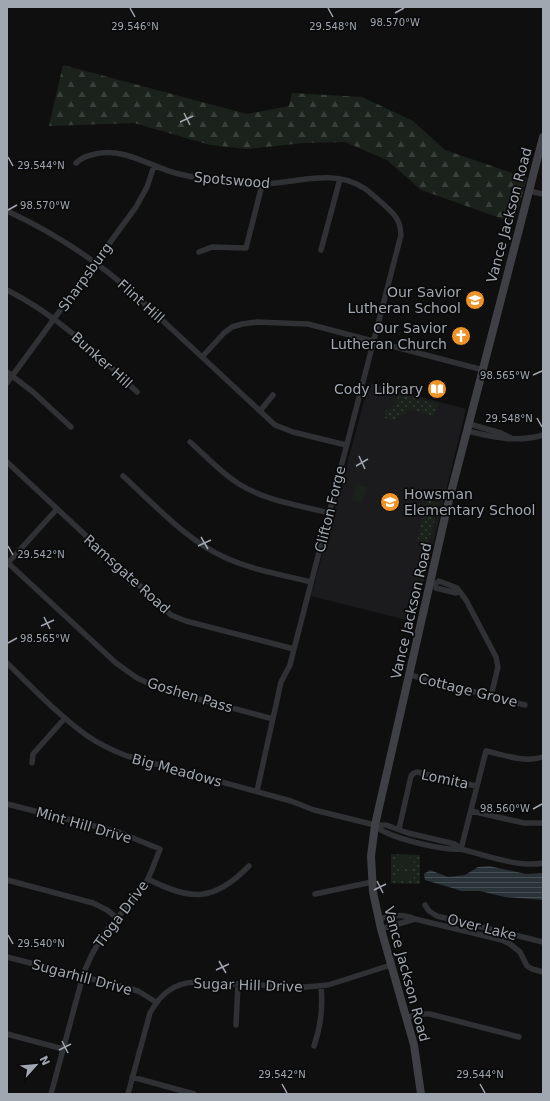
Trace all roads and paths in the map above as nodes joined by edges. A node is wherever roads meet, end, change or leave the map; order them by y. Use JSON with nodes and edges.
{"nodes":[{"id":1,"x":543,"y":137,"type":"edge"},
{"id":2,"x":76,"y":163,"type":"dead end"},
{"id":3,"x":154,"y":166,"type":"junction"},
{"id":4,"x":340,"y":179,"type":"junction"},
{"id":5,"x":262,"y":185,"type":"junction"},
{"id":6,"x":529,"y":191,"type":"junction"},
{"id":7,"x":543,"y":194,"type":"edge"},
{"id":8,"x":7,"y":212,"type":"edge"},
{"id":9,"x":400,"y":225,"type":"joint"},
{"id":10,"x":321,"y":250,"type":"dead end"},
{"id":11,"x":198,"y":252,"type":"dead end"},
{"id":12,"x":95,"y":262,"type":"junction"},
{"id":13,"x":7,"y":290,"type":"edge"},
{"id":14,"x":54,"y":319,"type":"junction"},
{"id":15,"x":373,"y":340,"type":"junction"},
{"id":16,"x":202,"y":357,"type":"junction"},
{"id":17,"x":483,"y":370,"type":"junction"},
{"id":18,"x":7,"y":372,"type":"edge"},
{"id":19,"x":12,"y":376,"type":"junction"},
{"id":20,"x":7,"y":383,"type":"edge"},
{"id":21,"x":137,"y":392,"type":"dead end"},
{"id":22,"x":273,"y":395,"type":"dead end"},
{"id":23,"x":260,"y":411,"type":"junction"},
{"id":24,"x":71,"y":427,"type":"dead end"},
{"id":25,"x":468,"y":428,"type":"junction"},
{"id":26,"x":543,"y":435,"type":"edge"},
{"id":27,"x":190,"y":442,"type":"dead end"},
{"id":28,"x":346,"y":445,"type":"junction"},
{"id":29,"x":7,"y":462,"type":"edge"},
{"id":30,"x":123,"y":476,"type":"dead end"},
{"id":31,"x":57,"y":509,"type":"junction"},
{"id":32,"x":329,"y":513,"type":"junction"},
{"id":33,"x":7,"y":563,"type":"edge"},
{"id":34,"x":311,"y":582,"type":"junction"},
{"id":35,"x":434,"y":585,"type":"junction"},
{"id":36,"x":459,"y":592,"type":"junction"},
{"id":37,"x":294,"y":649,"type":"junction"},
{"id":38,"x":8,"y":667,"type":"edge"},
{"id":39,"x":410,"y":675,"type":"junction"},
{"id":40,"x":491,"y":696,"type":"junction"},
{"id":41,"x":525,"y":705,"type":"dead end"},
{"id":42,"x":65,"y":718,"type":"junction"},
{"id":43,"x":273,"y":719,"type":"junction"},
{"id":44,"x":543,"y":757,"type":"edge"},
{"id":45,"x":32,"y":763,"type":"dead end"},
{"id":46,"x":476,"y":786,"type":"junction"},
{"id":47,"x":257,"y":791,"type":"junction"},
{"id":48,"x":7,"y":804,"type":"edge"},
{"id":49,"x":471,"y":811,"type":"junction"},
{"id":50,"x":543,"y":823,"type":"edge"},
{"id":51,"x":375,"y":825,"type":"junction"},
{"id":52,"x":399,"y":829,"type":"junction"},
{"id":53,"x":160,"y":849,"type":"joint"},
{"id":54,"x":461,"y":849,"type":"junction"},
{"id":55,"x":543,"y":863,"type":"edge"},
{"id":56,"x":249,"y":866,"type":"dead end"},
{"id":57,"x":148,"y":879,"type":"junction"},
{"id":58,"x":7,"y":880,"type":"edge"},
{"id":59,"x":372,"y":882,"type":"junction"},
{"id":60,"x":316,"y":894,"type":"dead end"},
{"id":61,"x":424,"y":905,"type":"dead end"},
{"id":62,"x":399,"y":914,"type":"junction"},
{"id":63,"x":117,"y":918,"type":"junction"},
{"id":64,"x":378,"y":919,"type":"junction"},
{"id":65,"x":415,"y":919,"type":"junction"},
{"id":66,"x":402,"y":923,"type":"junction"},
{"id":67,"x":381,"y":928,"type":"junction"},
{"id":68,"x":543,"y":942,"type":"edge"},
{"id":69,"x":7,"y":957,"type":"edge"},
{"id":70,"x":391,"y":965,"type":"junction"},
{"id":71,"x":543,"y":972,"type":"edge"},
{"id":72,"x":82,"y":977,"type":"junction"},
{"id":73,"x":238,"y":984,"type":"junction"},
{"id":74,"x":321,"y":986,"type":"junction"},
{"id":75,"x":156,"y":1002,"type":"junction"},
{"id":76,"x":407,"y":1018,"type":"junction"},
{"id":77,"x":236,"y":1025,"type":"dead end"},
{"id":78,"x":7,"y":1034,"type":"edge"},
{"id":79,"x":519,"y":1037,"type":"dead end"},
{"id":80,"x":314,"y":1046,"type":"dead end"},
{"id":81,"x":63,"y":1049,"type":"junction"},
{"id":82,"x":132,"y":1077,"type":"junction"},
{"id":83,"x":51,"y":1094,"type":"edge"},
{"id":84,"x":128,"y":1094,"type":"edge"},
{"id":85,"x":194,"y":1094,"type":"edge"},
{"id":86,"x":421,"y":1094,"type":"edge"}],
"edges":[{"from":1,"to":6,"type":"main road","name":"Vance Jackson Road"},
{"from":2,"to":3,"type":"street","name":"Spotswood"},
{"from":3,"to":5,"type":"street","name":"Spotswood"},
{"from":3,"to":12,"type":"street","name":"Sharpsburg"},
{"from":4,"to":5,"type":"street","name":"Spotswood"},
{"from":4,"to":9,"type":"street","name":"Spotswood"},
{"from":4,"to":10,"type":"street"},
{"from":5,"to":11,"type":"street"},
{"from":6,"to":7,"type":"street"},
{"from":6,"to":17,"type":"main road","name":"Vance Jackson Road"},
{"from":8,"to":12,"type":"street","name":"Flint Hill"},
{"from":9,"to":15,"type":"street","name":"Clifton Forge"},
{"from":12,"to":14,"type":"street","name":"Sharpsburg"},
{"from":12,"to":16,"type":"street","name":"Flint Hill"},
{"from":13,"to":14,"type":"street","name":"Bunker Hill"},
{"from":14,"to":19,"type":"street","name":"Sharpsburg"},
{"from":14,"to":21,"type":"street","name":"Bunker Hill"},
{"from":15,"to":16,"type":"street"},
{"from":15,"to":17,"type":"street"},
{"from":15,"to":28,"type":"street","name":"Clifton Forge"},
{"from":16,"to":23,"type":"street","name":"Flint Hill"},
{"from":17,"to":25,"type":"main road","name":"Vance Jackson Road"},
{"from":18,"to":19,"type":"street"},
{"from":19,"to":20,"type":"street","name":"Sharpsburg"},
{"from":19,"to":24,"type":"street"},
{"from":22,"to":23,"type":"street"},
{"from":23,"to":28,"type":"street","name":"Flint Hill"},
{"from":25,"to":26,"type":"street"},
{"from":25,"to":35,"type":"main road","name":"Vance Jackson Road"},
{"from":27,"to":32,"type":"street"},
{"from":28,"to":32,"type":"street","name":"Clifton Forge"},
{"from":29,"to":31,"type":"street","name":"Ramsgate Road"},
{"from":30,"to":34,"type":"street"},
{"from":31,"to":33,"type":"street"},
{"from":31,"to":37,"type":"street","name":"Ramsgate Road"},
{"from":32,"to":34,"type":"street","name":"Clifton Forge"},
{"from":33,"to":43,"type":"street","name":"Goshen Pass"},
{"from":34,"to":37,"type":"street","name":"Clifton Forge"},
{"from":35,"to":36,"type":"street"},
{"from":35,"to":36,"type":"street"},
{"from":35,"to":39,"type":"main road","name":"Vance Jackson Road"},
{"from":36,"to":40,"type":"street"},
{"from":37,"to":43,"type":"street","name":"Clifton Forge"},
{"from":38,"to":42,"type":"street","name":"Big Meadows"},
{"from":39,"to":40,"type":"street","name":"Cottage Grove"},
{"from":39,"to":51,"type":"main road","name":"Vance Jackson Road"},
{"from":40,"to":41,"type":"street","name":"Cottage Grove"},
{"from":42,"to":45,"type":"street"},
{"from":42,"to":47,"type":"street","name":"Big Meadows"},
{"from":43,"to":47,"type":"street","name":"Clifton Forge"},
{"from":44,"to":46,"type":"street"},
{"from":46,"to":49,"type":"street"},
{"from":46,"to":52,"type":"street","name":"Lomita"},
{"from":47,"to":51,"type":"street","name":"Big Meadows"},
{"from":48,"to":53,"type":"street","name":"Mint Hill Drive"},
{"from":49,"to":50,"type":"street","name":"Lomita"},
{"from":49,"to":54,"type":"street"},
{"from":51,"to":52,"type":"street","name":"Big Meadows"},
{"from":51,"to":54,"type":"street","name":"Big Meadows"},
{"from":51,"to":59,"type":"main road","name":"Vance Jackson Road"},
{"from":52,"to":54,"type":"street","name":"Big Meadows"},
{"from":53,"to":57,"type":"street","name":"Tioga Drive"},
{"from":54,"to":55,"type":"street","name":"Big Meadows"},
{"from":56,"to":57,"type":"street"},
{"from":57,"to":63,"type":"street","name":"Tioga Drive"},
{"from":58,"to":63,"type":"street"},
{"from":59,"to":60,"type":"street"},
{"from":59,"to":64,"type":"main road","name":"Vance Jackson Road"},
{"from":61,"to":68,"type":"street","name":"Over Lake"},
{"from":62,"to":64,"type":"street"},
{"from":62,"to":65,"type":"street"},
{"from":62,"to":66,"type":"street"},
{"from":63,"to":72,"type":"street","name":"Tioga Drive"},
{"from":64,"to":67,"type":"main road","name":"Vance Jackson Road"},
{"from":65,"to":66,"type":"street"},
{"from":65,"to":71,"type":"street"},
{"from":66,"to":67,"type":"street"},
{"from":67,"to":70,"type":"main road","name":"Vance Jackson Road"},
{"from":69,"to":72,"type":"street","name":"Sugarhill Drive"},
{"from":70,"to":74,"type":"street","name":"Sugar Hill Drive"},
{"from":70,"to":76,"type":"main road","name":"Vance Jackson Road"},
{"from":72,"to":75,"type":"street","name":"Sugarhill Drive"},
{"from":72,"to":81,"type":"street","name":"Tioga Drive"},
{"from":73,"to":74,"type":"street","name":"Sugar Hill Drive"},
{"from":73,"to":75,"type":"street","name":"Sugar Hill Drive"},
{"from":73,"to":77,"type":"street"},
{"from":74,"to":80,"type":"street"},
{"from":75,"to":82,"type":"street"},
{"from":76,"to":79,"type":"street"},
{"from":76,"to":86,"type":"main road","name":"Vance Jackson Road"},
{"from":78,"to":81,"type":"street"},
{"from":81,"to":83,"type":"street","name":"Tioga Drive"},
{"from":82,"to":84,"type":"street"},
{"from":82,"to":85,"type":"street"}]}
